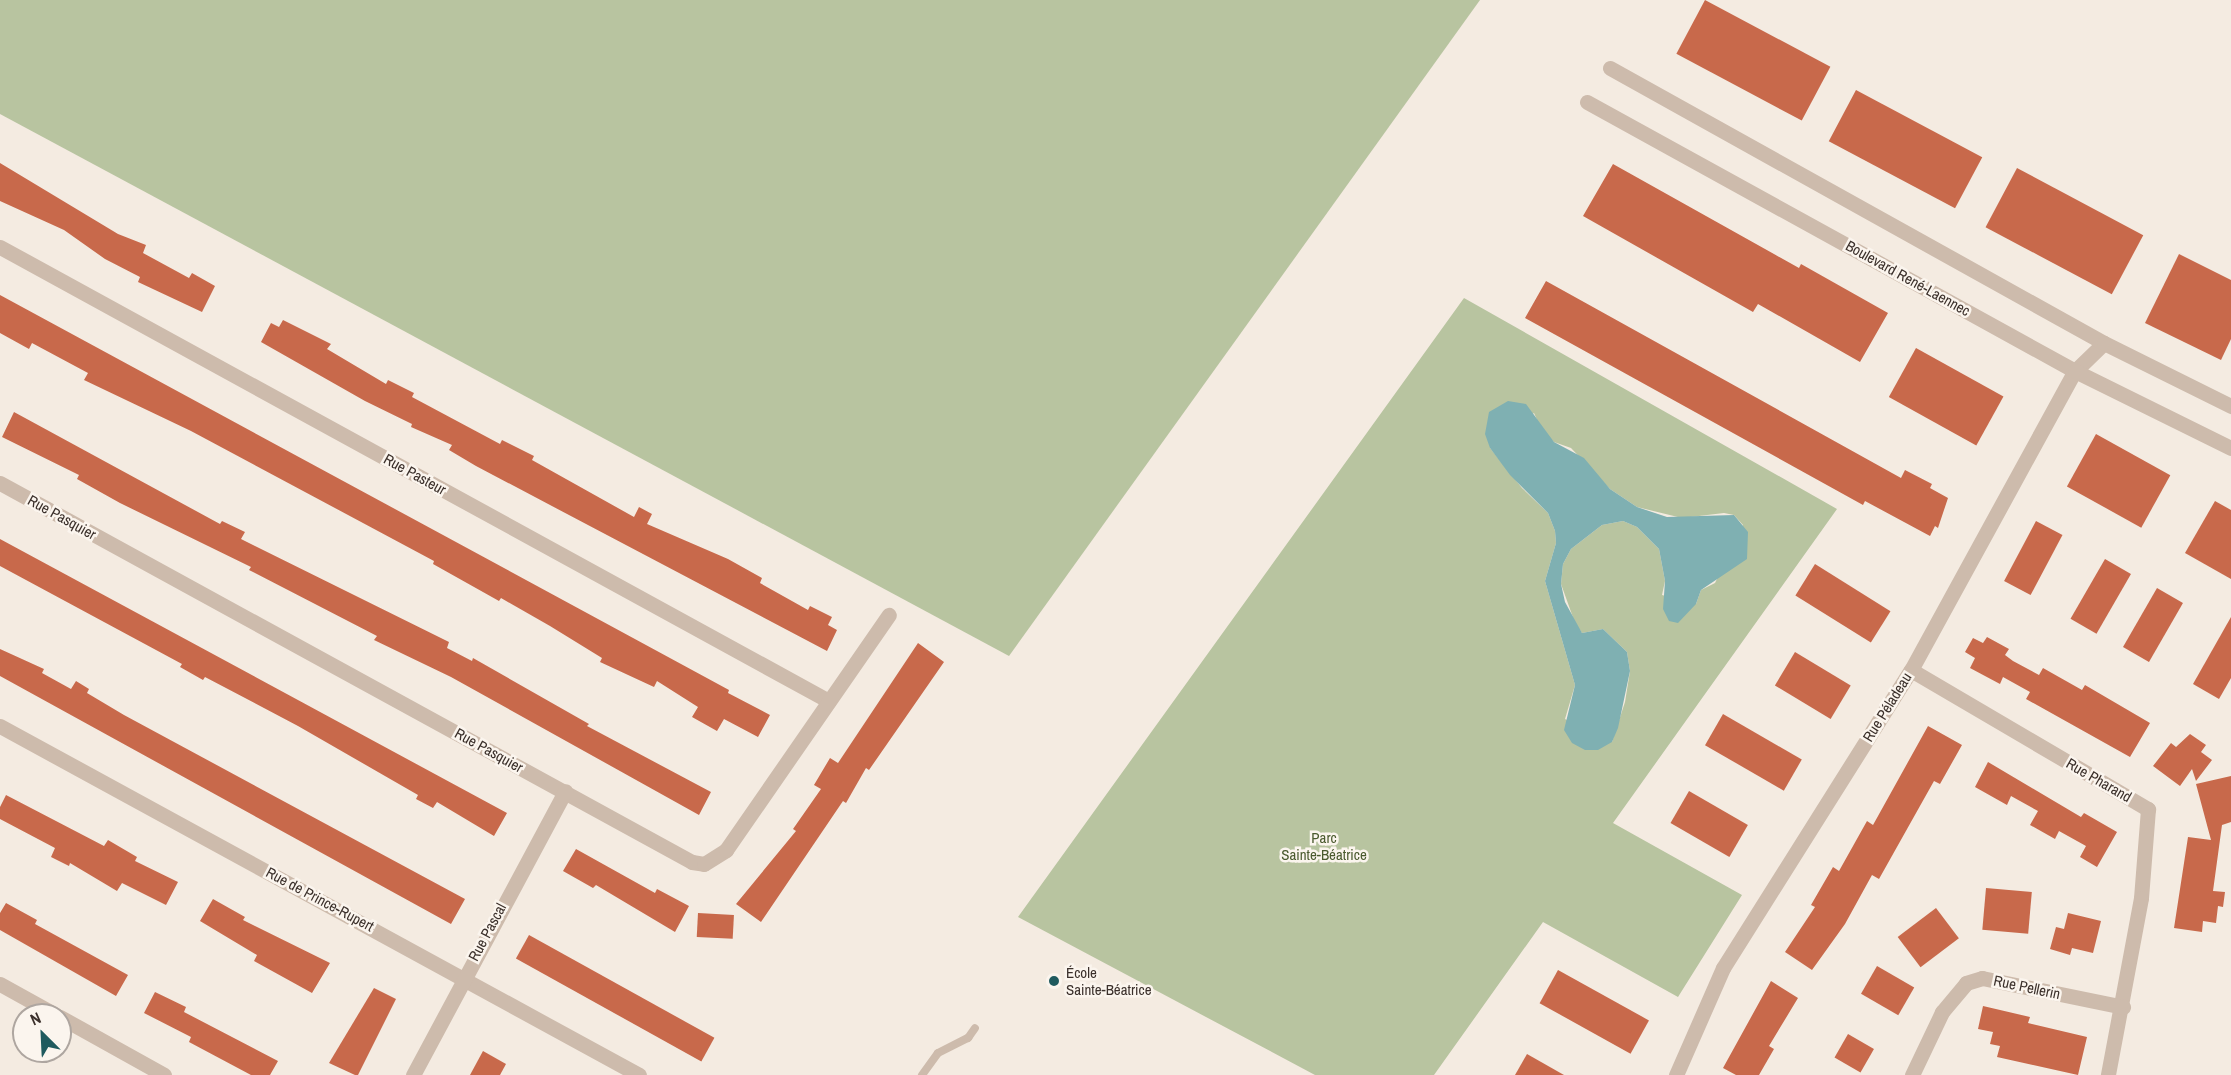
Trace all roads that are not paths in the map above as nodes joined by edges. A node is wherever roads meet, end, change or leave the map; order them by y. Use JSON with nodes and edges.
{"nodes":[{"id":1,"x":1610,"y":68,"type":"dead end"},
{"id":2,"x":1587,"y":102,"type":"dead end"},
{"id":3,"x":0,"y":247,"type":"edge"},
{"id":4,"x":2104,"y":343,"type":"junction"},
{"id":5,"x":2075,"y":370,"type":"junction"},
{"id":6,"x":2231,"y":406,"type":"edge"},
{"id":7,"x":2231,"y":448,"type":"edge"},
{"id":8,"x":0,"y":483,"type":"edge"},
{"id":9,"x":889,"y":615,"type":"dead end"},
{"id":10,"x":1911,"y":670,"type":"junction"},
{"id":11,"x":829,"y":701,"type":"junction"},
{"id":12,"x":0,"y":726,"type":"edge"},
{"id":13,"x":565,"y":791,"type":"junction"},
{"id":14,"x":463,"y":976,"type":"junction"},
{"id":15,"x":0,"y":984,"type":"edge"},
{"id":16,"x":34,"y":1003,"type":"edge"},
{"id":17,"x":2123,"y":1007,"type":"junction"},
{"id":18,"x":72,"y":1024,"type":"edge"},
{"id":19,"x":975,"y":1028,"type":"dead end"},
{"id":20,"x":160,"y":1074,"type":"edge"},
{"id":21,"x":413,"y":1075,"type":"edge"},
{"id":22,"x":639,"y":1075,"type":"edge"},
{"id":23,"x":922,"y":1075,"type":"edge"},
{"id":24,"x":1676,"y":1075,"type":"edge"},
{"id":25,"x":1912,"y":1075,"type":"edge"},
{"id":26,"x":2108,"y":1075,"type":"edge"}],
"edges":[{"from":1,"to":4,"type":"street"},
{"from":2,"to":5,"type":"street","name":"Boulevard René-Laennec"},
{"from":3,"to":11,"type":"street","name":"Rue Pasteur"},
{"from":4,"to":5,"type":"street","name":"Rue Péladeau"},
{"from":4,"to":6,"type":"street"},
{"from":5,"to":7,"type":"street","name":"Boulevard René-Laennec"},
{"from":5,"to":10,"type":"street","name":"Rue Péladeau"},
{"from":8,"to":13,"type":"street","name":"Rue Pasquier"},
{"from":9,"to":11,"type":"street","name":"Rue Pasquier"},
{"from":10,"to":17,"type":"street","name":"Rue Pharand"},
{"from":10,"to":24,"type":"street","name":"Rue Péladeau"},
{"from":11,"to":13,"type":"street","name":"Rue Pasquier"},
{"from":12,"to":14,"type":"street","name":"Rue de Prince-Rupert"},
{"from":13,"to":14,"type":"street","name":"Rue Pascal"},
{"from":14,"to":21,"type":"street","name":"Rue Pascal"},
{"from":14,"to":22,"type":"street","name":"Rue de Prince-Rupert"},
{"from":15,"to":16,"type":"street"},
{"from":17,"to":25,"type":"street","name":"Rue Pellerin"},
{"from":17,"to":26,"type":"street","name":"Rue Pharand"},
{"from":18,"to":20,"type":"street"},
{"from":19,"to":23,"type":"lane"}]}
